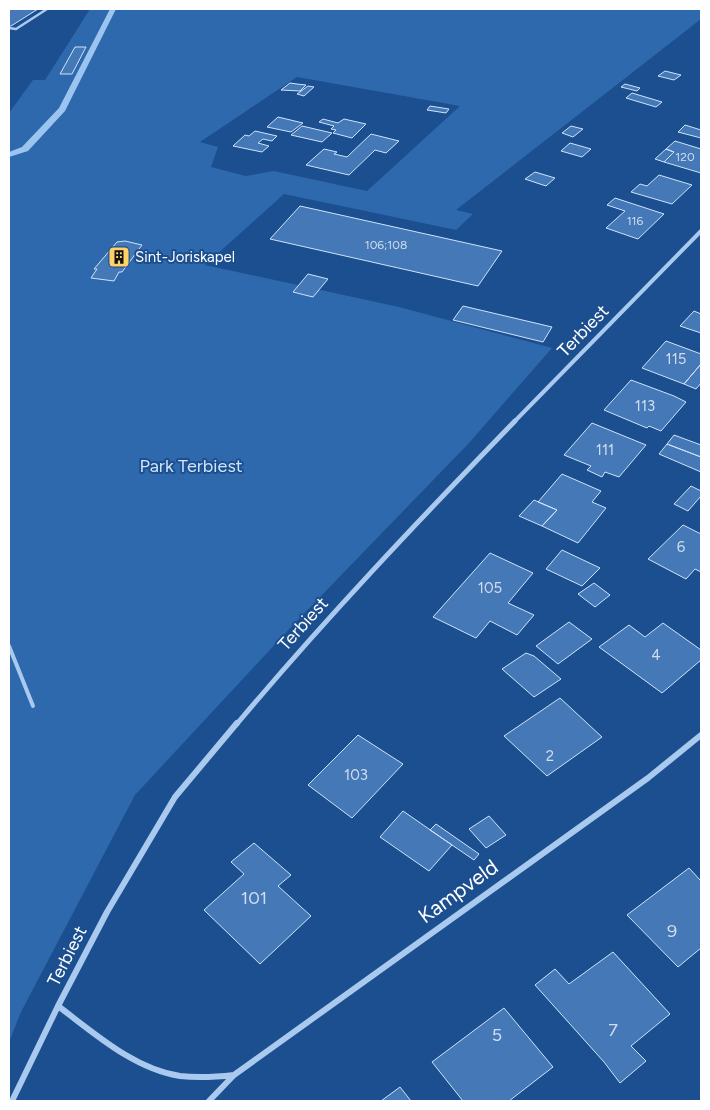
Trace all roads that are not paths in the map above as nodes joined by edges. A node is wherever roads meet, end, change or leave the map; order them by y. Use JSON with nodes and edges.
{"nodes":[{"id":1,"x":47,"y":9,"type":"edge"},
{"id":2,"x":9,"y":28,"type":"edge"},
{"id":3,"x":701,"y":231,"type":"edge"},
{"id":4,"x":9,"y":646,"type":"edge"},
{"id":5,"x":33,"y":706,"type":"dead end"},
{"id":6,"x":701,"y":735,"type":"edge"},
{"id":7,"x":58,"y":1006,"type":"junction"},
{"id":8,"x":234,"y":1075,"type":"junction"},
{"id":9,"x":12,"y":1101,"type":"edge"},
{"id":10,"x":209,"y":1101,"type":"edge"}],
"edges":[{"from":1,"to":2,"type":"lane"},
{"from":3,"to":7,"type":"street","name":"Terbiest"},
{"from":4,"to":5,"type":"lane"},
{"from":6,"to":8,"type":"street","name":"Kampveld"},
{"from":7,"to":8,"type":"street"},
{"from":7,"to":9,"type":"street","name":"Terbiest"},
{"from":8,"to":10,"type":"street","name":"Kampveld"}]}
